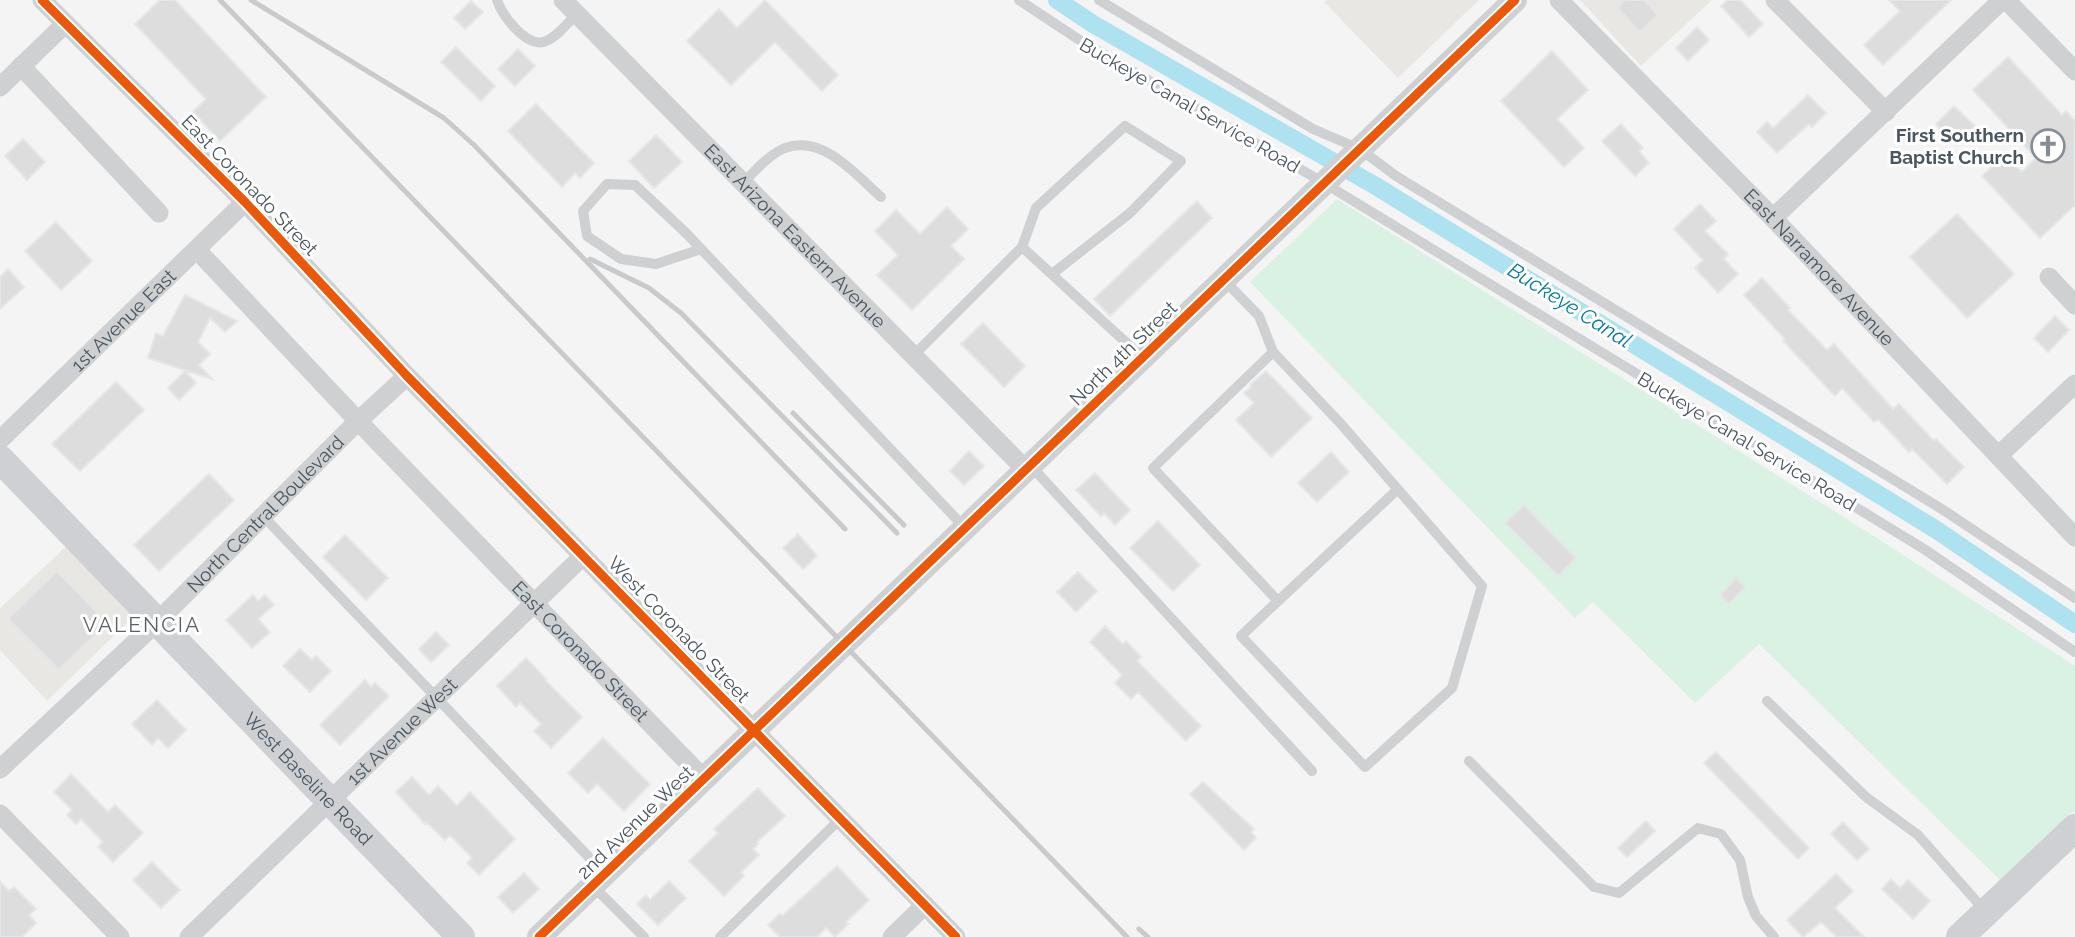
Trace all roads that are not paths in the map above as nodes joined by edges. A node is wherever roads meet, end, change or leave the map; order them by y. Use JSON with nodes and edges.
{"nodes":[{"id":1,"x":41,"y":0,"type":"edge"},
{"id":2,"x":497,"y":0,"type":"edge"},
{"id":3,"x":1019,"y":0,"type":"edge"},
{"id":4,"x":1099,"y":0,"type":"edge"},
{"id":5,"x":1515,"y":0,"type":"edge"},
{"id":6,"x":1559,"y":0,"type":"edge"},
{"id":7,"x":1775,"y":0,"type":"edge"},
{"id":8,"x":2004,"y":0,"type":"edge"},
{"id":9,"x":570,"y":7,"type":"edge"},
{"id":10,"x":65,"y":23,"type":"junction"},
{"id":11,"x":21,"y":66,"type":"junction"},
{"id":12,"x":2075,"y":71,"type":"edge"},
{"id":13,"x":0,"y":87,"type":"edge"},
{"id":14,"x":1886,"y":112,"type":"junction"},
{"id":15,"x":1357,"y":152,"type":"junction"},
{"id":16,"x":1328,"y":180,"type":"junction"},
{"id":17,"x":743,"y":183,"type":"junction"},
{"id":18,"x":881,"y":197,"type":"dead end"},
{"id":19,"x":245,"y":202,"type":"junction"},
{"id":20,"x":159,"y":213,"type":"dead end"},
{"id":21,"x":1773,"y":218,"type":"junction"},
{"id":22,"x":1022,"y":247,"type":"junction"},
{"id":23,"x":701,"y":249,"type":"junction"},
{"id":24,"x":197,"y":250,"type":"junction"},
{"id":25,"x":1052,"y":274,"type":"junction"},
{"id":26,"x":2049,"y":277,"type":"dead end"},
{"id":27,"x":1224,"y":280,"type":"junction"},
{"id":28,"x":2075,"y":305,"type":"edge"},
{"id":29,"x":1273,"y":352,"type":"junction"},
{"id":30,"x":913,"y":356,"type":"junction"},
{"id":31,"x":1143,"y":358,"type":"junction"},
{"id":32,"x":407,"y":376,"type":"junction"},
{"id":33,"x":2075,"y":384,"type":"edge"},
{"id":34,"x":358,"y":421,"type":"junction"},
{"id":35,"x":0,"y":440,"type":"edge"},
{"id":36,"x":1999,"y":455,"type":"junction"},
{"id":37,"x":0,"y":459,"type":"edge"},
{"id":38,"x":1028,"y":468,"type":"junction"},
{"id":39,"x":1397,"y":490,"type":"junction"},
{"id":40,"x":262,"y":516,"type":"junction"},
{"id":41,"x":966,"y":528,"type":"junction"},
{"id":42,"x":2075,"y":537,"type":"edge"},
{"id":43,"x":583,"y":556,"type":"junction"},
{"id":44,"x":2075,"y":598,"type":"edge"},
{"id":45,"x":535,"y":601,"type":"junction"},
{"id":46,"x":1278,"y":601,"type":"junction"},
{"id":47,"x":156,"y":623,"type":"junction"},
{"id":48,"x":2075,"y":652,"type":"edge"},
{"id":49,"x":435,"y":697,"type":"junction"},
{"id":50,"x":1767,"y":701,"type":"dead end"},
{"id":51,"x":754,"y":731,"type":"junction"},
{"id":52,"x":1469,"y":761,"type":"dead end"},
{"id":53,"x":0,"y":769,"type":"edge"},
{"id":54,"x":1312,"y":771,"type":"dead end"},
{"id":55,"x":704,"y":779,"type":"junction"},
{"id":56,"x":328,"y":801,"type":"junction"},
{"id":57,"x":0,"y":814,"type":"edge"},
{"id":58,"x":840,"y":818,"type":"junction"},
{"id":59,"x":2075,"y":828,"type":"edge"},
{"id":60,"x":599,"y":880,"type":"junction"},
{"id":61,"x":925,"y":905,"type":"junction"},
{"id":62,"x":1986,"y":912,"type":"junction"},
{"id":63,"x":120,"y":937,"type":"edge"},
{"id":64,"x":189,"y":937,"type":"edge"},
{"id":65,"x":460,"y":937,"type":"edge"},
{"id":66,"x":539,"y":937,"type":"edge"},
{"id":67,"x":644,"y":937,"type":"edge"},
{"id":68,"x":720,"y":937,"type":"edge"},
{"id":69,"x":892,"y":937,"type":"edge"},
{"id":70,"x":956,"y":937,"type":"edge"},
{"id":71,"x":1774,"y":937,"type":"edge"},
{"id":72,"x":1960,"y":937,"type":"edge"}],
"edges":[{"from":1,"to":10,"type":"street","name":"East Coronado Street"},
{"from":2,"to":9,"type":"lane"},
{"from":3,"to":16,"type":"lane","name":"Buckeye Canal Service Road"},
{"from":4,"to":15,"type":"lane"},
{"from":5,"to":15,"type":"street","name":"North 4th Street"},
{"from":6,"to":21,"type":"street","name":"East Narramore Avenue"},
{"from":7,"to":14,"type":"street"},
{"from":8,"to":12,"type":"street"},
{"from":8,"to":14,"type":"street"},
{"from":9,"to":17,"type":"street","name":"East Arizona Eastern Avenue"},
{"from":10,"to":11,"type":"street"},
{"from":10,"to":19,"type":"street","name":"East Coronado Street"},
{"from":11,"to":13,"type":"street"},
{"from":11,"to":20,"type":"street"},
{"from":14,"to":21,"type":"street"},
{"from":15,"to":16,"type":"street","name":"North 4th Street"},
{"from":15,"to":44,"type":"lane"},
{"from":16,"to":27,"type":"street","name":"North 4th Street"},
{"from":16,"to":48,"type":"lane","name":"Buckeye Canal Service Road"},
{"from":17,"to":18,"type":"lane"},
{"from":17,"to":30,"type":"street","name":"East Arizona Eastern Avenue"},
{"from":19,"to":24,"type":"street","name":"1st Avenue East"},
{"from":19,"to":32,"type":"street","name":"East Coronado Street"},
{"from":21,"to":36,"type":"street","name":"East Narramore Avenue"},
{"from":22,"to":25,"type":"lane"},
{"from":22,"to":25,"type":"lane"},
{"from":22,"to":30,"type":"lane"},
{"from":23,"to":23,"type":"lane"},
{"from":23,"to":41,"type":"lane"},
{"from":24,"to":34,"type":"street","name":"East Coronado Street"},
{"from":24,"to":35,"type":"street","name":"1st Avenue East"},
{"from":25,"to":31,"type":"lane"},
{"from":26,"to":28,"type":"street"},
{"from":27,"to":29,"type":"lane"},
{"from":27,"to":31,"type":"street","name":"North 4th Street"},
{"from":29,"to":39,"type":"lane"},
{"from":29,"to":46,"type":"lane"},
{"from":30,"to":38,"type":"street","name":"East Arizona Eastern Avenue"},
{"from":31,"to":38,"type":"street","name":"North 4th Street"},
{"from":32,"to":34,"type":"street","name":"North Central Boulevard"},
{"from":32,"to":43,"type":"street","name":"West Coronado Street"},
{"from":33,"to":36,"type":"street"},
{"from":34,"to":40,"type":"street","name":"North Central Boulevard"},
{"from":34,"to":45,"type":"street","name":"East Coronado Street"},
{"from":36,"to":42,"type":"street","name":"East Narramore Avenue"},
{"from":37,"to":47,"type":"main road","name":"West Baseline Road"},
{"from":38,"to":41,"type":"street","name":"North 4th Street"},
{"from":38,"to":54,"type":"lane"},
{"from":39,"to":46,"type":"lane"},
{"from":39,"to":46,"type":"lane"},
{"from":40,"to":47,"type":"street","name":"North Central Boulevard"},
{"from":40,"to":49,"type":"lane"},
{"from":41,"to":51,"type":"street","name":"North 4th Street"},
{"from":43,"to":45,"type":"street","name":"1st Avenue West"},
{"from":43,"to":51,"type":"street","name":"West Coronado Street"},
{"from":45,"to":49,"type":"street","name":"1st Avenue West"},
{"from":45,"to":55,"type":"street","name":"East Coronado Street"},
{"from":47,"to":53,"type":"street","name":"North Central Boulevard"},
{"from":47,"to":56,"type":"main road","name":"West Baseline Road"},
{"from":49,"to":56,"type":"street","name":"1st Avenue West"},
{"from":49,"to":60,"type":"lane"},
{"from":50,"to":62,"type":"lane"},
{"from":51,"to":55,"type":"street","name":"2nd Avenue West"},
{"from":51,"to":58,"type":"street","name":"West Coronado Street"},
{"from":52,"to":71,"type":"lane"},
{"from":55,"to":60,"type":"street","name":"2nd Avenue West"},
{"from":56,"to":64,"type":"street","name":"1st Avenue West"},
{"from":56,"to":65,"type":"main road","name":"West Baseline Road"},
{"from":57,"to":63,"type":"street"},
{"from":58,"to":61,"type":"street","name":"West Coronado Street"},
{"from":58,"to":68,"type":"lane"},
{"from":59,"to":62,"type":"main road"},
{"from":60,"to":66,"type":"street","name":"2nd Avenue West"},
{"from":60,"to":67,"type":"lane"},
{"from":61,"to":69,"type":"street"},
{"from":61,"to":70,"type":"street","name":"West Coronado Street"},
{"from":62,"to":72,"type":"main road"}]}
